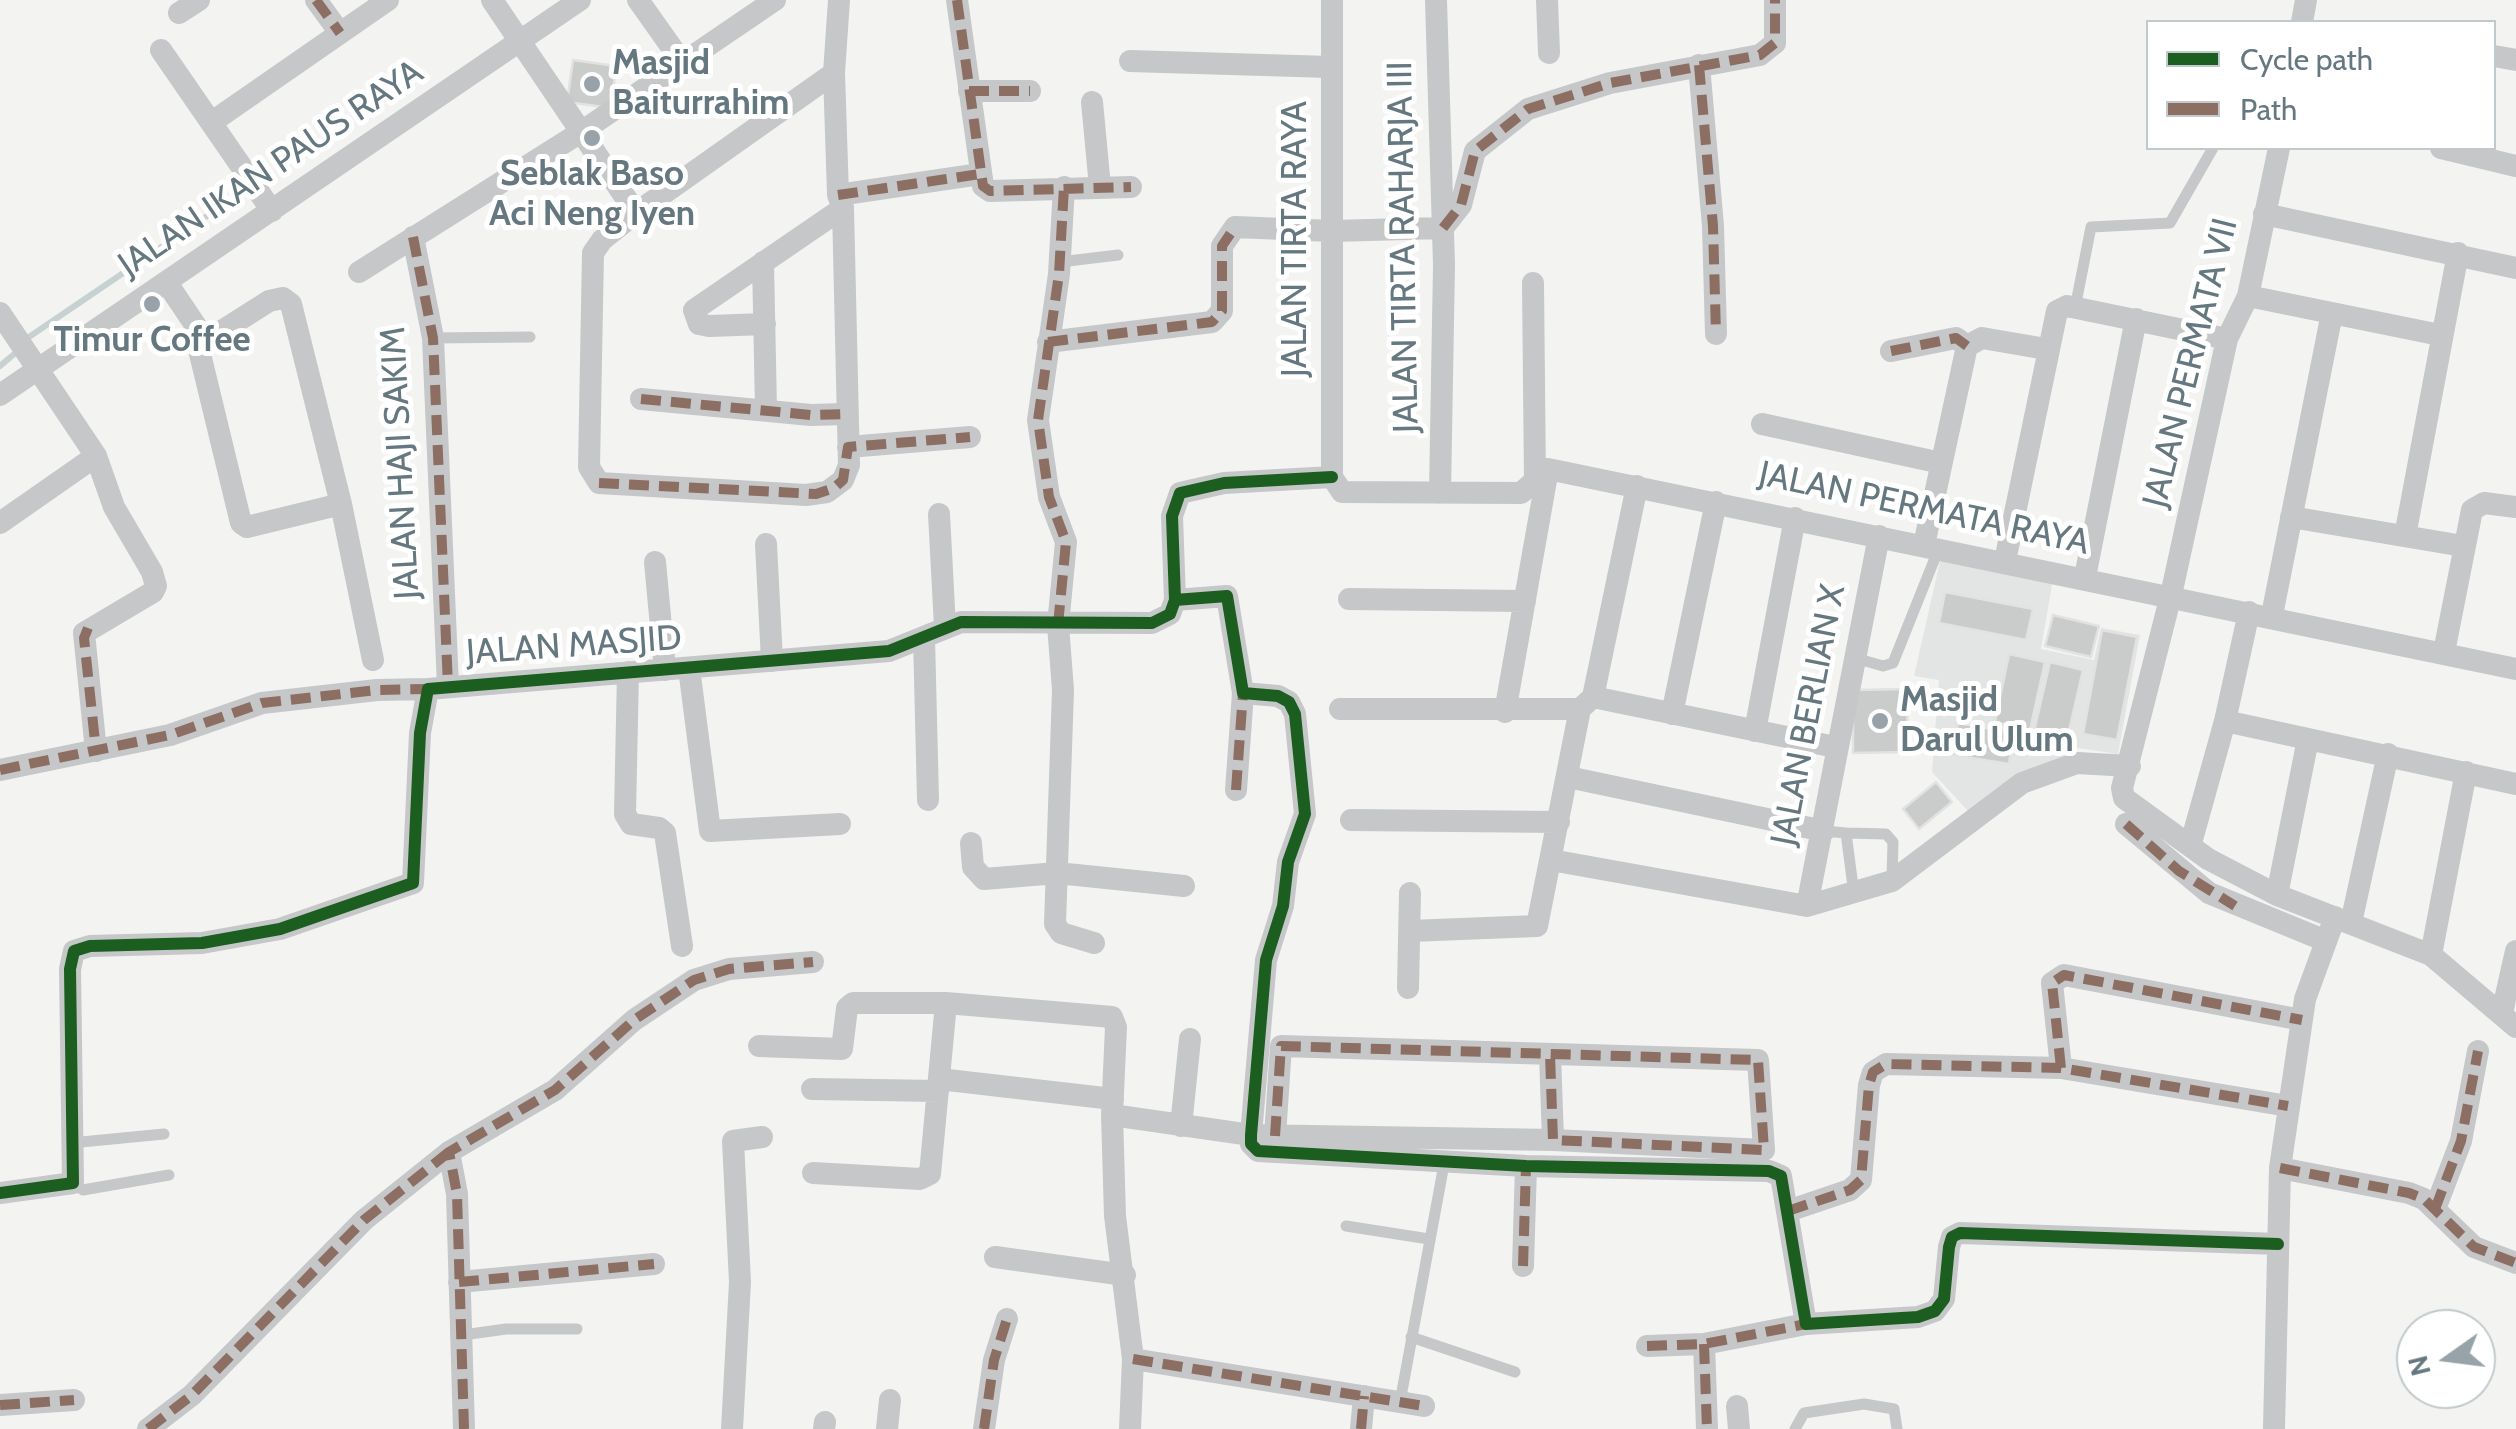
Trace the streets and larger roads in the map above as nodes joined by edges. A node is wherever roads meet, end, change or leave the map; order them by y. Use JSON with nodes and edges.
{"nodes":[{"id":1,"x":316,"y":0,"type":"edge"},
{"id":2,"x":388,"y":0,"type":"edge"},
{"id":3,"x":492,"y":0,"type":"edge"},
{"id":4,"x":580,"y":0,"type":"edge"},
{"id":5,"x":638,"y":0,"type":"edge"},
{"id":6,"x":774,"y":0,"type":"edge"},
{"id":7,"x":839,"y":0,"type":"edge"},
{"id":8,"x":957,"y":0,"type":"edge"},
{"id":9,"x":1332,"y":0,"type":"edge"},
{"id":10,"x":1436,"y":0,"type":"edge"},
{"id":11,"x":1547,"y":0,"type":"edge"},
{"id":12,"x":1775,"y":0,"type":"edge"},
{"id":13,"x":340,"y":33,"type":"junction"},
{"id":14,"x":520,"y":42,"type":"junction"},
{"id":15,"x":161,"y":50,"type":"dead end"},
{"id":16,"x":1548,"y":53,"type":"dead end"},
{"id":17,"x":682,"y":62,"type":"junction"},
{"id":18,"x":1130,"y":62,"type":"dead end"},
{"id":19,"x":1699,"y":65,"type":"junction"},
{"id":20,"x":1330,"y":67,"type":"junction"},
{"id":21,"x":834,"y":73,"type":"junction"},
{"id":22,"x":969,"y":91,"type":"junction"},
{"id":23,"x":1030,"y":91,"type":"dead end"},
{"id":24,"x":1092,"y":102,"type":"dead end"},
{"id":25,"x":212,"y":122,"type":"junction"},
{"id":26,"x":581,"y":132,"type":"junction"},
{"id":27,"x":2279,"y":150,"type":"edge"},
{"id":28,"x":2450,"y":150,"type":"edge"},
{"id":29,"x":2516,"y":166,"type":"edge"},
{"id":30,"x":980,"y":174,"type":"junction"},
{"id":31,"x":1064,"y":187,"type":"junction"},
{"id":32,"x":1100,"y":187,"type":"junction"},
{"id":33,"x":1131,"y":187,"type":"dead end"},
{"id":34,"x":262,"y":196,"type":"junction"},
{"id":35,"x":840,"y":202,"type":"junction"},
{"id":36,"x":636,"y":213,"type":"junction"},
{"id":37,"x":2264,"y":214,"type":"junction"},
{"id":38,"x":1443,"y":228,"type":"junction"},
{"id":39,"x":1332,"y":231,"type":"junction"},
{"id":40,"x":413,"y":238,"type":"junction"},
{"id":41,"x":2458,"y":253,"type":"junction"},
{"id":42,"x":762,"y":262,"type":"junction"},
{"id":43,"x":2516,"y":268,"type":"edge"},
{"id":44,"x":359,"y":272,"type":"dead end"},
{"id":45,"x":167,"y":283,"type":"junction"},
{"id":46,"x":1534,"y":284,"type":"dead end"},
{"id":47,"x":2248,"y":296,"type":"junction"},
{"id":48,"x":2332,"y":312,"type":"junction"},
{"id":49,"x":0,"y":313,"type":"edge"},
{"id":50,"x":2136,"y":319,"type":"junction"},
{"id":51,"x":765,"y":324,"type":"junction"},
{"id":52,"x":1716,"y":334,"type":"dead end"},
{"id":53,"x":2440,"y":334,"type":"junction"},
{"id":54,"x":2227,"y":339,"type":"junction"},
{"id":55,"x":206,"y":341,"type":"junction"},
{"id":56,"x":1048,"y":342,"type":"junction"},
{"id":57,"x":1967,"y":346,"type":"junction"},
{"id":58,"x":2046,"y":349,"type":"junction"},
{"id":59,"x":1891,"y":351,"type":"dead end"},
{"id":60,"x":31,"y":354,"type":"junction"},
{"id":61,"x":0,"y":394,"type":"edge"},
{"id":62,"x":641,"y":399,"type":"dead end"},
{"id":63,"x":766,"y":410,"type":"junction"},
{"id":64,"x":846,"y":414,"type":"junction"},
{"id":65,"x":1762,"y":424,"type":"dead end"},
{"id":66,"x":970,"y":437,"type":"dead end"},
{"id":67,"x":848,"y":447,"type":"junction"},
{"id":68,"x":96,"y":456,"type":"junction"},
{"id":69,"x":1941,"y":463,"type":"junction"},
{"id":70,"x":1542,"y":476,"type":"junction"},
{"id":71,"x":1332,"y":477,"type":"junction"},
{"id":72,"x":1637,"y":486,"type":"junction"},
{"id":73,"x":1440,"y":493,"type":"junction"},
{"id":74,"x":1716,"y":502,"type":"junction"},
{"id":75,"x":341,"y":504,"type":"junction"},
{"id":76,"x":2516,"y":507,"type":"edge"},
{"id":77,"x":939,"y":514,"type":"dead end"},
{"id":78,"x":2292,"y":517,"type":"junction"},
{"id":79,"x":1794,"y":518,"type":"junction"},
{"id":80,"x":0,"y":523,"type":"edge"},
{"id":81,"x":1878,"y":536,"type":"junction"},
{"id":82,"x":2405,"y":536,"type":"junction"},
{"id":83,"x":766,"y":544,"type":"dead end"},
{"id":84,"x":2464,"y":546,"type":"junction"},
{"id":85,"x":1931,"y":547,"type":"junction"},
{"id":86,"x":2004,"y":561,"type":"junction"},
{"id":87,"x":655,"y":562,"type":"dead end"},
{"id":88,"x":2085,"y":578,"type":"junction"},
{"id":89,"x":2172,"y":595,"type":"junction"},
{"id":90,"x":1349,"y":599,"type":"dead end"},
{"id":91,"x":1175,"y":600,"type":"junction"},
{"id":92,"x":1526,"y":601,"type":"junction"},
{"id":93,"x":2260,"y":613,"type":"junction"},
{"id":94,"x":1058,"y":625,"type":"junction"},
{"id":95,"x":935,"y":632,"type":"junction"},
{"id":96,"x":2444,"y":652,"type":"junction"},
{"id":97,"x":372,"y":660,"type":"dead end"},
{"id":98,"x":772,"y":661,"type":"junction"},
{"id":99,"x":690,"y":668,"type":"junction"},
{"id":100,"x":2516,"y":668,"type":"edge"},
{"id":101,"x":665,"y":670,"type":"junction"},
{"id":102,"x":628,"y":672,"type":"junction"},
{"id":103,"x":438,"y":688,"type":"junction"},
{"id":104,"x":1243,"y":694,"type":"junction"},
{"id":105,"x":1587,"y":703,"type":"junction"},
{"id":106,"x":1340,"y":709,"type":"dead end"},
{"id":107,"x":1505,"y":712,"type":"junction"},
{"id":108,"x":1672,"y":714,"type":"junction"},
{"id":109,"x":2225,"y":720,"type":"junction"},
{"id":110,"x":1754,"y":730,"type":"junction"},
{"id":111,"x":2308,"y":740,"type":"junction"},
{"id":112,"x":1835,"y":747,"type":"junction"},
{"id":113,"x":96,"y":751,"type":"junction"},
{"id":114,"x":2388,"y":754,"type":"junction"},
{"id":115,"x":2130,"y":766,"type":"junction"},
{"id":116,"x":0,"y":770,"type":"edge"},
{"id":117,"x":2466,"y":772,"type":"junction"},
{"id":118,"x":1568,"y":777,"type":"junction"},
{"id":119,"x":2516,"y":784,"type":"edge"},
{"id":120,"x":1236,"y":790,"type":"dead end"},
{"id":121,"x":928,"y":800,"type":"dead end"},
{"id":122,"x":1351,"y":820,"type":"dead end"},
{"id":123,"x":1559,"y":822,"type":"junction"},
{"id":124,"x":840,"y":824,"type":"dead end"},
{"id":125,"x":2126,"y":824,"type":"dead end"},
{"id":126,"x":1835,"y":832,"type":"junction"},
{"id":127,"x":971,"y":843,"type":"dead end"},
{"id":128,"x":2191,"y":843,"type":"junction"},
{"id":129,"x":2208,"y":859,"type":"junction"},
{"id":130,"x":1552,"y":860,"type":"junction"},
{"id":131,"x":1057,"y":873,"type":"junction"},
{"id":132,"x":1184,"y":886,"type":"dead end"},
{"id":133,"x":1410,"y":892,"type":"dead end"},
{"id":134,"x":2277,"y":895,"type":"junction"},
{"id":135,"x":1807,"y":906,"type":"junction"},
{"id":136,"x":2235,"y":906,"type":"junction"},
{"id":137,"x":2343,"y":920,"type":"junction"},
{"id":138,"x":1410,"y":932,"type":"junction"},
{"id":139,"x":2326,"y":941,"type":"junction"},
{"id":140,"x":1094,"y":943,"type":"dead end"},
{"id":141,"x":682,"y":946,"type":"dead end"},
{"id":142,"x":2516,"y":951,"type":"edge"},
{"id":143,"x":2431,"y":955,"type":"junction"},
{"id":144,"x":812,"y":962,"type":"dead end"},
{"id":145,"x":1408,"y":988,"type":"dead end"},
{"id":146,"x":946,"y":1003,"type":"junction"},
{"id":147,"x":2302,"y":1020,"type":"junction"},
{"id":148,"x":2509,"y":1020,"type":"edge"},
{"id":149,"x":1190,"y":1039,"type":"dead end"},
{"id":150,"x":759,"y":1046,"type":"dead end"},
{"id":151,"x":2478,"y":1051,"type":"dead end"},
{"id":152,"x":1550,"y":1054,"type":"junction"},
{"id":153,"x":2061,"y":1068,"type":"junction"},
{"id":154,"x":938,"y":1085,"type":"junction"},
{"id":155,"x":812,"y":1088,"type":"dead end"},
{"id":156,"x":2288,"y":1106,"type":"junction"},
{"id":157,"x":1112,"y":1107,"type":"junction"},
{"id":158,"x":1182,"y":1126,"type":"junction"},
{"id":159,"x":1251,"y":1135,"type":"junction"},
{"id":160,"x":1275,"y":1136,"type":"junction"},
{"id":161,"x":762,"y":1137,"type":"dead end"},
{"id":162,"x":1553,"y":1140,"type":"junction"},
{"id":163,"x":449,"y":1152,"type":"junction"},
{"id":164,"x":1526,"y":1166,"type":"junction"},
{"id":165,"x":2280,"y":1168,"type":"junction"},
{"id":166,"x":813,"y":1173,"type":"dead end"},
{"id":167,"x":0,"y":1193,"type":"edge"},
{"id":168,"x":2435,"y":1209,"type":"junction"},
{"id":169,"x":1788,"y":1211,"type":"junction"},
{"id":170,"x":2278,"y":1244,"type":"junction"},
{"id":171,"x":995,"y":1257,"type":"dead end"},
{"id":172,"x":2516,"y":1262,"type":"edge"},
{"id":173,"x":654,"y":1264,"type":"dead end"},
{"id":174,"x":1523,"y":1266,"type":"dead end"},
{"id":175,"x":1125,"y":1275,"type":"junction"},
{"id":176,"x":460,"y":1282,"type":"junction"},
{"id":177,"x":1006,"y":1319,"type":"dead end"},
{"id":178,"x":1806,"y":1324,"type":"junction"},
{"id":179,"x":1704,"y":1344,"type":"junction"},
{"id":180,"x":1647,"y":1346,"type":"dead end"},
{"id":181,"x":1133,"y":1359,"type":"junction"},
{"id":182,"x":1364,"y":1396,"type":"junction"},
{"id":183,"x":74,"y":1400,"type":"dead end"},
{"id":184,"x":890,"y":1400,"type":"dead end"},
{"id":185,"x":0,"y":1405,"type":"edge"},
{"id":186,"x":1424,"y":1406,"type":"dead end"},
{"id":187,"x":148,"y":1429,"type":"edge"},
{"id":188,"x":464,"y":1429,"type":"edge"},
{"id":189,"x":732,"y":1429,"type":"edge"},
{"id":190,"x":887,"y":1429,"type":"edge"},
{"id":191,"x":984,"y":1429,"type":"edge"},
{"id":192,"x":1130,"y":1429,"type":"edge"},
{"id":193,"x":1361,"y":1429,"type":"edge"},
{"id":194,"x":1707,"y":1429,"type":"edge"},
{"id":195,"x":2274,"y":1429,"type":"edge"}],
"edges":[{"from":1,"to":13,"type":"street"},
{"from":2,"to":13,"type":"street"},
{"from":3,"to":14,"type":"street"},
{"from":4,"to":14,"type":"street","name":"JALAN IKAN PAUS RAYA"},
{"from":5,"to":17,"type":"street"},
{"from":6,"to":17,"type":"street"},
{"from":7,"to":21,"type":"street"},
{"from":8,"to":22,"type":"street"},
{"from":9,"to":20,"type":"street","name":"JALAN TIRTA RAYA"},
{"from":10,"to":38,"type":"street","name":"JALAN TIRTA RAHARJA III"},
{"from":11,"to":16,"type":"street"},
{"from":12,"to":19,"type":"street"},
{"from":13,"to":25,"type":"street"},
{"from":14,"to":26,"type":"street"},
{"from":14,"to":34,"type":"street","name":"JALAN IKAN PAUS RAYA"},
{"from":15,"to":25,"type":"street"},
{"from":17,"to":26,"type":"street"},
{"from":18,"to":20,"type":"street"},
{"from":19,"to":38,"type":"street"},
{"from":19,"to":52,"type":"street"},
{"from":20,"to":39,"type":"street","name":"JALAN TIRTA RAYA"},
{"from":21,"to":35,"type":"street"},
{"from":21,"to":36,"type":"street"},
{"from":22,"to":23,"type":"street"},
{"from":22,"to":30,"type":"street"},
{"from":24,"to":32,"type":"street"},
{"from":25,"to":34,"type":"street"},
{"from":26,"to":36,"type":"street"},
{"from":26,"to":40,"type":"street"},
{"from":27,"to":37,"type":"street","name":"JALAN PERMATA VII"},
{"from":28,"to":29,"type":"street"},
{"from":30,"to":31,"type":"street"},
{"from":30,"to":35,"type":"street"},
{"from":31,"to":32,"type":"street"},
{"from":31,"to":56,"type":"street"},
{"from":32,"to":33,"type":"street"},
{"from":34,"to":45,"type":"street","name":"JALAN IKAN PAUS RAYA"},
{"from":35,"to":42,"type":"street"},
{"from":35,"to":64,"type":"street"},
{"from":36,"to":67,"type":"street"},
{"from":37,"to":41,"type":"street"},
{"from":37,"to":47,"type":"street","name":"JALAN PERMATA VII"},
{"from":38,"to":39,"type":"street"},
{"from":38,"to":73,"type":"street","name":"JALAN TIRTA RAHARJA III"},
{"from":39,"to":56,"type":"street"},
{"from":39,"to":71,"type":"street","name":"JALAN TIRTA RAYA"},
{"from":40,"to":44,"type":"street"},
{"from":40,"to":103,"type":"street","name":"JALAN HAJI SAKIM"},
{"from":41,"to":43,"type":"street"},
{"from":41,"to":53,"type":"street"},
{"from":42,"to":51,"type":"street"},
{"from":42,"to":51,"type":"street"},
{"from":45,"to":55,"type":"street"},
{"from":45,"to":60,"type":"street","name":"JALAN IKAN PAUS RAYA"},
{"from":46,"to":70,"type":"street"},
{"from":47,"to":48,"type":"street"},
{"from":47,"to":54,"type":"street","name":"JALAN PERMATA VII"},
{"from":48,"to":53,"type":"street"},
{"from":48,"to":78,"type":"street"},
{"from":49,"to":60,"type":"street"},
{"from":50,"to":54,"type":"street"},
{"from":50,"to":58,"type":"street"},
{"from":50,"to":88,"type":"street"},
{"from":51,"to":63,"type":"street"},
{"from":53,"to":82,"type":"street"},
{"from":54,"to":89,"type":"street","name":"JALAN PERMATA VII"},
{"from":55,"to":75,"type":"street"},
{"from":55,"to":75,"type":"street"},
{"from":56,"to":94,"type":"street"},
{"from":57,"to":58,"type":"street"},
{"from":57,"to":59,"type":"street"},
{"from":57,"to":69,"type":"street"},
{"from":58,"to":86,"type":"street"},
{"from":60,"to":61,"type":"street","name":"JALAN IKAN PAUS RAYA"},
{"from":60,"to":68,"type":"street"},
{"from":62,"to":63,"type":"street"},
{"from":63,"to":64,"type":"street"},
{"from":64,"to":67,"type":"street"},
{"from":65,"to":69,"type":"street"},
{"from":66,"to":67,"type":"street"},
{"from":68,"to":80,"type":"street"},
{"from":68,"to":113,"type":"street"},
{"from":69,"to":85,"type":"street"},
{"from":70,"to":72,"type":"street","name":"JALAN PERMATA RAYA"},
{"from":70,"to":73,"type":"street","name":"JALAN PERMATA RAYA"},
{"from":70,"to":92,"type":"street"},
{"from":71,"to":73,"type":"street","name":"JALAN PERMATA RAYA"},
{"from":71,"to":91,"type":"street"},
{"from":72,"to":74,"type":"street","name":"JALAN PERMATA RAYA"},
{"from":72,"to":105,"type":"street"},
{"from":74,"to":79,"type":"street","name":"JALAN PERMATA RAYA"},
{"from":74,"to":108,"type":"street"},
{"from":75,"to":97,"type":"street"},
{"from":76,"to":84,"type":"street"},
{"from":77,"to":95,"type":"street"},
{"from":78,"to":82,"type":"street"},
{"from":78,"to":93,"type":"street"},
{"from":79,"to":81,"type":"street","name":"JALAN PERMATA RAYA"},
{"from":79,"to":110,"type":"street"},
{"from":81,"to":85,"type":"street","name":"JALAN PERMATA RAYA"},
{"from":81,"to":112,"type":"street","name":"JALAN BERLIAN X"},
{"from":82,"to":84,"type":"street"},
{"from":83,"to":98,"type":"street"},
{"from":84,"to":96,"type":"street"},
{"from":85,"to":86,"type":"street","name":"JALAN PERMATA RAYA"},
{"from":86,"to":88,"type":"street","name":"JALAN PERMATA RAYA"},
{"from":87,"to":101,"type":"street"},
{"from":88,"to":89,"type":"street","name":"JALAN PERMATA RAYA"},
{"from":89,"to":93,"type":"street","name":"JALAN PERMATA RAYA"},
{"from":89,"to":115,"type":"street","name":"JALAN PERMATA VII"},
{"from":90,"to":92,"type":"street"},
{"from":91,"to":94,"type":"street","name":"JALAN MASJID"},
{"from":91,"to":104,"type":"street"},
{"from":92,"to":107,"type":"street"},
{"from":93,"to":96,"type":"street","name":"JALAN PERMATA RAYA"},
{"from":93,"to":109,"type":"street"},
{"from":94,"to":95,"type":"street","name":"JALAN MASJID"},
{"from":94,"to":131,"type":"street"},
{"from":95,"to":98,"type":"street","name":"JALAN MASJID"},
{"from":95,"to":121,"type":"street"},
{"from":96,"to":100,"type":"street","name":"JALAN PERMATA RAYA"},
{"from":98,"to":99,"type":"street","name":"JALAN MASJID"},
{"from":99,"to":101,"type":"street","name":"JALAN MASJID"},
{"from":99,"to":124,"type":"street"},
{"from":101,"to":102,"type":"street","name":"JALAN MASJID"},
{"from":102,"to":103,"type":"street","name":"JALAN MASJID"},
{"from":102,"to":141,"type":"street"},
{"from":103,"to":113,"type":"street"},
{"from":103,"to":167,"type":"street","name":"JALAN MASJID"},
{"from":104,"to":120,"type":"street"},
{"from":104,"to":159,"type":"street"},
{"from":105,"to":107,"type":"street"},
{"from":105,"to":108,"type":"street"},
{"from":105,"to":118,"type":"street"},
{"from":106,"to":107,"type":"street"},
{"from":108,"to":110,"type":"street"},
{"from":109,"to":111,"type":"street"},
{"from":109,"to":128,"type":"street"},
{"from":110,"to":112,"type":"street"},
{"from":111,"to":114,"type":"street"},
{"from":111,"to":134,"type":"street"},
{"from":112,"to":126,"type":"street","name":"JALAN BERLIAN X"},
{"from":113,"to":116,"type":"street"},
{"from":114,"to":117,"type":"street"},
{"from":114,"to":137,"type":"street"},
{"from":115,"to":128,"type":"street"},
{"from":115,"to":135,"type":"street"},
{"from":117,"to":119,"type":"street"},
{"from":117,"to":143,"type":"street"},
{"from":118,"to":123,"type":"street"},
{"from":118,"to":126,"type":"street"},
{"from":122,"to":123,"type":"street"},
{"from":123,"to":130,"type":"street"},
{"from":125,"to":136,"type":"street"},
{"from":126,"to":135,"type":"street","name":"JALAN BERLIAN X"},
{"from":127,"to":131,"type":"street"},
{"from":128,"to":129,"type":"street"},
{"from":129,"to":134,"type":"street"},
{"from":129,"to":136,"type":"street"},
{"from":130,"to":135,"type":"street"},
{"from":130,"to":138,"type":"street"},
{"from":131,"to":132,"type":"street"},
{"from":131,"to":140,"type":"street"},
{"from":133,"to":138,"type":"street"},
{"from":134,"to":137,"type":"street"},
{"from":136,"to":139,"type":"street"},
{"from":137,"to":139,"type":"street"},
{"from":137,"to":143,"type":"street"},
{"from":138,"to":145,"type":"street"},
{"from":139,"to":147,"type":"street"},
{"from":142,"to":148,"type":"street"},
{"from":143,"to":148,"type":"street"},
{"from":144,"to":163,"type":"street"},
{"from":146,"to":150,"type":"street"},
{"from":146,"to":154,"type":"street"},
{"from":146,"to":157,"type":"street"},
{"from":147,"to":153,"type":"street"},
{"from":147,"to":156,"type":"street"},
{"from":149,"to":158,"type":"street"},
{"from":151,"to":168,"type":"street"},
{"from":152,"to":160,"type":"street"},
{"from":152,"to":162,"type":"street"},
{"from":152,"to":162,"type":"street"},
{"from":153,"to":156,"type":"street"},
{"from":153,"to":169,"type":"street"},
{"from":154,"to":155,"type":"street"},
{"from":154,"to":157,"type":"street"},
{"from":154,"to":166,"type":"street"},
{"from":156,"to":165,"type":"street"},
{"from":157,"to":158,"type":"street"},
{"from":157,"to":175,"type":"street"},
{"from":158,"to":159,"type":"street"},
{"from":159,"to":160,"type":"street"},
{"from":159,"to":164,"type":"street"},
{"from":160,"to":162,"type":"street"},
{"from":161,"to":189,"type":"street"},
{"from":163,"to":176,"type":"street"},
{"from":163,"to":187,"type":"street"},
{"from":164,"to":169,"type":"street"},
{"from":164,"to":174,"type":"street"},
{"from":165,"to":168,"type":"street"},
{"from":165,"to":170,"type":"street"},
{"from":168,"to":172,"type":"street"},
{"from":169,"to":178,"type":"street"},
{"from":170,"to":178,"type":"street"},
{"from":170,"to":195,"type":"street"},
{"from":171,"to":175,"type":"street"},
{"from":173,"to":176,"type":"street"},
{"from":175,"to":181,"type":"street"},
{"from":176,"to":188,"type":"street"},
{"from":177,"to":191,"type":"street"},
{"from":178,"to":179,"type":"street"},
{"from":179,"to":180,"type":"street"},
{"from":179,"to":194,"type":"street"},
{"from":181,"to":182,"type":"street"},
{"from":181,"to":192,"type":"street"},
{"from":182,"to":186,"type":"street"},
{"from":182,"to":193,"type":"street"},
{"from":183,"to":185,"type":"street"},
{"from":184,"to":190,"type":"street"}]}
